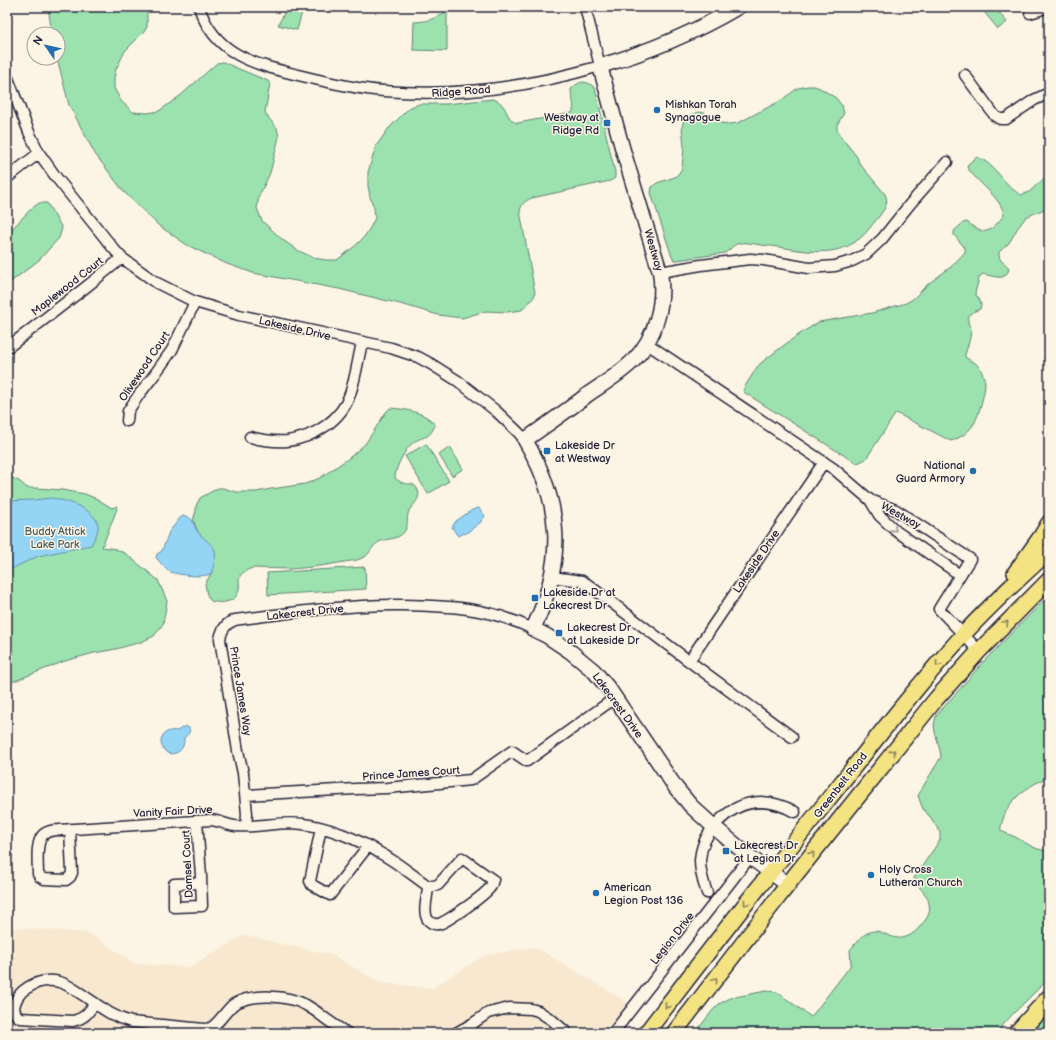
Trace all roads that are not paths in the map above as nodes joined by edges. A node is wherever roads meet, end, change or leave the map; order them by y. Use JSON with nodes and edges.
{"nodes":[{"id":1,"x":199,"y":7,"type":"edge"},
{"id":2,"x":585,"y":7,"type":"edge"},
{"id":3,"x":738,"y":7,"type":"edge"},
{"id":4,"x":1049,"y":7,"type":"edge"},
{"id":5,"x":1030,"y":12,"type":"dead end"},
{"id":6,"x":600,"y":66,"type":"junction"},
{"id":7,"x":965,"y":75,"type":"dead end"},
{"id":8,"x":7,"y":76,"type":"edge"},
{"id":9,"x":1049,"y":93,"type":"edge"},
{"id":10,"x":39,"y":153,"type":"junction"},
{"id":11,"x":947,"y":162,"type":"dead end"},
{"id":12,"x":7,"y":178,"type":"edge"},
{"id":13,"x":122,"y":258,"type":"junction"},
{"id":14,"x":660,"y":272,"type":"junction"},
{"id":15,"x":195,"y":302,"type":"junction"},
{"id":16,"x":362,"y":343,"type":"junction"},
{"id":17,"x":646,"y":343,"type":"junction"},
{"id":18,"x":7,"y":348,"type":"edge"},
{"id":19,"x":127,"y":421,"type":"dead end"},
{"id":20,"x":250,"y":438,"type":"dead end"},
{"id":21,"x":525,"y":440,"type":"junction"},
{"id":22,"x":824,"y":462,"type":"junction"},
{"id":23,"x":870,"y":500,"type":"junction"},
{"id":24,"x":1049,"y":523,"type":"edge"},
{"id":25,"x":1049,"y":551,"type":"edge"},
{"id":26,"x":960,"y":575,"type":"junction"},
{"id":27,"x":552,"y":577,"type":"junction"},
{"id":28,"x":1049,"y":580,"type":"edge"},
{"id":29,"x":995,"y":602,"type":"junction"},
{"id":30,"x":235,"y":620,"type":"joint"},
{"id":31,"x":533,"y":629,"type":"junction"},
{"id":32,"x":964,"y":635,"type":"junction"},
{"id":33,"x":979,"y":651,"type":"junction"},
{"id":34,"x":689,"y":661,"type":"junction"},
{"id":35,"x":615,"y":698,"type":"junction"},
{"id":36,"x":792,"y":737,"type":"dead end"},
{"id":37,"x":246,"y":795,"type":"junction"},
{"id":38,"x":795,"y":812,"type":"dead end"},
{"id":39,"x":197,"y":821,"type":"junction"},
{"id":40,"x":246,"y":826,"type":"junction"},
{"id":41,"x":714,"y":827,"type":"junction"},
{"id":42,"x":321,"y":828,"type":"junction"},
{"id":43,"x":70,"y":829,"type":"junction"},
{"id":44,"x":368,"y":846,"type":"junction"},
{"id":45,"x":750,"y":857,"type":"junction"},
{"id":46,"x":770,"y":872,"type":"junction"},
{"id":47,"x":201,"y":883,"type":"junction"},
{"id":48,"x":788,"y":885,"type":"junction"},
{"id":49,"x":428,"y":886,"type":"junction"},
{"id":50,"x":707,"y":893,"type":"dead end"},
{"id":51,"x":1049,"y":999,"type":"edge"},
{"id":52,"x":95,"y":1003,"type":"junction"},
{"id":53,"x":347,"y":1033,"type":"edge"},
{"id":54,"x":456,"y":1033,"type":"edge"},
{"id":55,"x":567,"y":1033,"type":"edge"},
{"id":56,"x":613,"y":1033,"type":"edge"},
{"id":57,"x":646,"y":1033,"type":"edge"},
{"id":58,"x":674,"y":1033,"type":"edge"},
{"id":59,"x":1018,"y":1033,"type":"edge"}],
"edges":[{"from":1,"to":6,"type":"street","name":"Ridge Road"},
{"from":2,"to":6,"type":"street","name":"Westway"},
{"from":3,"to":6,"type":"street","name":"Ridge Road"},
{"from":4,"to":5,"type":"street"},
{"from":6,"to":14,"type":"street","name":"Westway"},
{"from":7,"to":9,"type":"street"},
{"from":8,"to":10,"type":"street","name":"Lakeside Drive"},
{"from":10,"to":12,"type":"street"},
{"from":10,"to":13,"type":"street","name":"Lakeside Drive"},
{"from":11,"to":14,"type":"street"},
{"from":13,"to":15,"type":"street","name":"Lakeside Drive"},
{"from":13,"to":18,"type":"street","name":"Maplewood Court"},
{"from":14,"to":17,"type":"street","name":"Westway"},
{"from":15,"to":16,"type":"street","name":"Lakeside Drive"},
{"from":15,"to":19,"type":"street","name":"Olivewood Court"},
{"from":16,"to":20,"type":"street"},
{"from":16,"to":21,"type":"street","name":"Lakeside Drive"},
{"from":17,"to":21,"type":"street","name":"Westway"},
{"from":17,"to":22,"type":"street"},
{"from":21,"to":27,"type":"street","name":"Lakeside Drive"},
{"from":22,"to":23,"type":"street"},
{"from":22,"to":34,"type":"street","name":"Lakeside Drive"},
{"from":23,"to":26,"type":"street","name":"Westway","one_way":true},
{"from":23,"to":26,"type":"street","name":"Westway"},
{"from":24,"to":29,"type":"main road"},
{"from":25,"to":29,"type":"main road","name":"Greenbelt Road"},
{"from":26,"to":32,"type":"street"},
{"from":27,"to":31,"type":"street","name":"Lakeside Drive"},
{"from":27,"to":34,"type":"street"},
{"from":33,"to":28,"type":"main road","name":"Greenbelt Road","one_way":true},
{"from":29,"to":32,"type":"main road","name":"Greenbelt Road"},
{"from":30,"to":31,"type":"street","name":"Lakecrest Drive"},
{"from":30,"to":37,"type":"street","name":"Prince James Way"},
{"from":31,"to":35,"type":"street","name":"Lakecrest Drive"},
{"from":32,"to":33,"type":"street"},
{"from":32,"to":46,"type":"main road","name":"Greenbelt Road","one_way":true},
{"from":48,"to":33,"type":"main road","name":"Greenbelt Road","one_way":true},
{"from":34,"to":36,"type":"street"},
{"from":35,"to":37,"type":"street","name":"Prince James Court"},
{"from":35,"to":41,"type":"street","name":"Lakecrest Drive"},
{"from":37,"to":40,"type":"street"},
{"from":38,"to":41,"type":"street"},
{"from":39,"to":40,"type":"street","name":"Vanity Fair Drive"},
{"from":39,"to":43,"type":"street","name":"Vanity Fair Drive"},
{"from":39,"to":47,"type":"street","name":"Damsel Court"},
{"from":40,"to":42,"type":"street","name":"Vanity Fair Drive"},
{"from":41,"to":45,"type":"street","name":"Lakecrest Drive"},
{"from":41,"to":50,"type":"street"},
{"from":42,"to":44,"type":"street","name":"Vanity Fair Drive"},
{"from":42,"to":44,"type":"street"},
{"from":43,"to":43,"type":"street","name":"Vanity Fair Drive"},
{"from":44,"to":49,"type":"street","name":"Vanity Fair Drive"},
{"from":45,"to":46,"type":"street","name":"Lakecrest Drive"},
{"from":45,"to":56,"type":"street","name":"Legion Drive"},
{"from":46,"to":48,"type":"street","name":"Lakecrest Drive"},
{"from":46,"to":57,"type":"main road","name":"Greenbelt Road","one_way":true},
{"from":47,"to":47,"type":"street","name":"Damsel Court"},
{"from":58,"to":48,"type":"main road","name":"Greenbelt Road","one_way":true},
{"from":49,"to":49,"type":"street"},
{"from":51,"to":59,"type":"highway"},
{"from":52,"to":52,"type":"street"},
{"from":52,"to":53,"type":"street"},
{"from":54,"to":55,"type":"street"}]}
